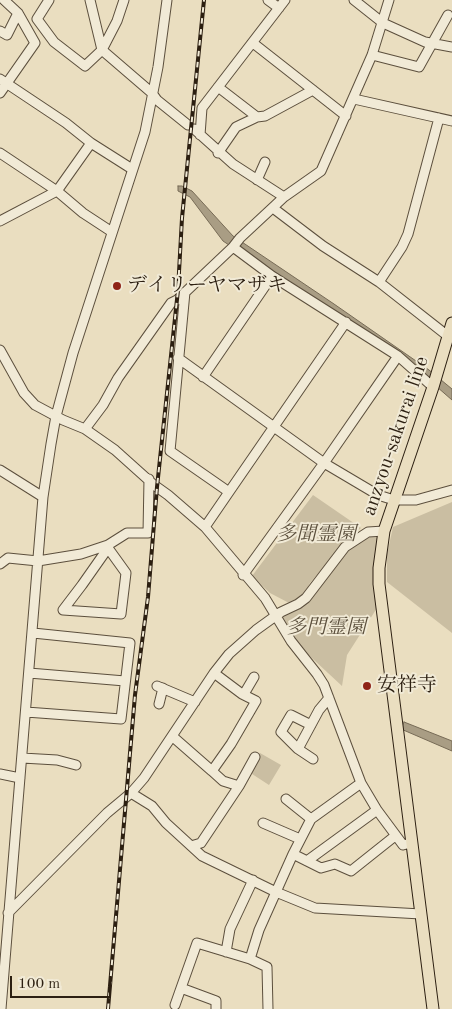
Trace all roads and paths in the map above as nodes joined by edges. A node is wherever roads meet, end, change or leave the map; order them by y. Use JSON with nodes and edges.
{"nodes":[{"id":1,"x":4,"y":0,"type":"edge"},
{"id":2,"x":49,"y":0,"type":"edge"},
{"id":3,"x":90,"y":0,"type":"edge"},
{"id":4,"x":124,"y":0,"type":"edge"},
{"id":5,"x":167,"y":0,"type":"edge"},
{"id":6,"x":268,"y":0,"type":"edge"},
{"id":7,"x":285,"y":0,"type":"edge"},
{"id":8,"x":354,"y":0,"type":"edge"},
{"id":9,"x":389,"y":0,"type":"edge"},
{"id":10,"x":279,"y":8,"type":"junction"},
{"id":11,"x":18,"y":13,"type":"junction"},
{"id":12,"x":448,"y":15,"type":"dead end"},
{"id":13,"x":383,"y":23,"type":"junction"},
{"id":14,"x":0,"y":31,"type":"edge"},
{"id":15,"x":253,"y":43,"type":"junction"},
{"id":16,"x":432,"y":44,"type":"junction"},
{"id":17,"x":452,"y":47,"type":"edge"},
{"id":18,"x":102,"y":50,"type":"junction"},
{"id":19,"x":372,"y":55,"type":"junction"},
{"id":20,"x":4,"y":81,"type":"edge"},
{"id":21,"x":218,"y":87,"type":"junction"},
{"id":22,"x":313,"y":90,"type":"junction"},
{"id":23,"x":0,"y":93,"type":"edge"},
{"id":24,"x":152,"y":93,"type":"junction"},
{"id":25,"x":354,"y":99,"type":"junction"},
{"id":26,"x":346,"y":116,"type":"junction"},
{"id":27,"x":257,"y":117,"type":"junction"},
{"id":28,"x":439,"y":118,"type":"junction"},
{"id":29,"x":452,"y":121,"type":"edge"},
{"id":30,"x":194,"y":130,"type":"junction"},
{"id":31,"x":91,"y":143,"type":"junction"},
{"id":32,"x":0,"y":153,"type":"edge"},
{"id":33,"x":218,"y":153,"type":"junction"},
{"id":34,"x":265,"y":162,"type":"dead end"},
{"id":35,"x":132,"y":169,"type":"junction"},
{"id":36,"x":257,"y":180,"type":"junction"},
{"id":37,"x":57,"y":191,"type":"junction"},
{"id":38,"x":284,"y":197,"type":"junction"},
{"id":39,"x":273,"y":208,"type":"junction"},
{"id":40,"x":0,"y":221,"type":"edge"},
{"id":41,"x":112,"y":232,"type":"junction"},
{"id":42,"x":233,"y":247,"type":"junction"},
{"id":43,"x":272,"y":276,"type":"junction"},
{"id":44,"x":379,"y":282,"type":"junction"},
{"id":45,"x":185,"y":292,"type":"junction"},
{"id":46,"x":346,"y":322,"type":"junction"},
{"id":47,"x":452,"y":323,"type":"edge"},
{"id":48,"x":448,"y":337,"type":"junction"},
{"id":49,"x":0,"y":350,"type":"edge"},
{"id":50,"x":398,"y":356,"type":"junction"},
{"id":51,"x":178,"y":358,"type":"junction"},
{"id":52,"x":203,"y":377,"type":"junction"},
{"id":53,"x":433,"y":387,"type":"junction"},
{"id":54,"x":56,"y":416,"type":"junction"},
{"id":55,"x":275,"y":428,"type":"junction"},
{"id":56,"x":85,"y":429,"type":"junction"},
{"id":57,"x":324,"y":463,"type":"junction"},
{"id":58,"x":0,"y":470,"type":"edge"},
{"id":59,"x":149,"y":479,"type":"junction"},
{"id":60,"x":452,"y":490,"type":"edge"},
{"id":61,"x":229,"y":492,"type":"junction"},
{"id":62,"x":43,"y":496,"type":"junction"},
{"id":63,"x":394,"y":500,"type":"junction"},
{"id":64,"x":205,"y":527,"type":"junction"},
{"id":65,"x":384,"y":531,"type":"junction"},
{"id":66,"x":108,"y":546,"type":"junction"},
{"id":67,"x":38,"y":561,"type":"junction"},
{"id":68,"x":0,"y":564,"type":"edge"},
{"id":69,"x":243,"y":575,"type":"junction"},
{"id":70,"x":277,"y":617,"type":"junction"},
{"id":71,"x":33,"y":633,"type":"junction"},
{"id":72,"x":29,"y":673,"type":"junction"},
{"id":73,"x":214,"y":673,"type":"junction"},
{"id":74,"x":254,"y":678,"type":"dead end"},
{"id":75,"x":125,"y":681,"type":"junction"},
{"id":76,"x":244,"y":694,"type":"junction"},
{"id":77,"x":329,"y":698,"type":"junction"},
{"id":78,"x":195,"y":702,"type":"junction"},
{"id":79,"x":159,"y":704,"type":"dead end"},
{"id":80,"x":26,"y":712,"type":"junction"},
{"id":81,"x":310,"y":725,"type":"junction"},
{"id":82,"x":172,"y":736,"type":"junction"},
{"id":83,"x":298,"y":749,"type":"junction"},
{"id":84,"x":255,"y":757,"type":"dead end"},
{"id":85,"x":22,"y":758,"type":"junction"},
{"id":86,"x":313,"y":759,"type":"dead end"},
{"id":87,"x":76,"y":765,"type":"dead end"},
{"id":88,"x":212,"y":771,"type":"junction"},
{"id":89,"x":0,"y":774,"type":"edge"},
{"id":90,"x":20,"y":778,"type":"junction"},
{"id":91,"x":361,"y":783,"type":"junction"},
{"id":92,"x":239,"y":786,"type":"junction"},
{"id":93,"x":131,"y":792,"type":"junction"},
{"id":94,"x":286,"y":799,"type":"dead end"},
{"id":95,"x":377,"y":810,"type":"junction"},
{"id":96,"x":311,"y":819,"type":"junction"},
{"id":97,"x":263,"y":823,"type":"dead end"},
{"id":98,"x":395,"y":836,"type":"junction"},
{"id":99,"x":300,"y":839,"type":"junction"},
{"id":100,"x":411,"y":843,"type":"junction"},
{"id":101,"x":191,"y":846,"type":"junction"},
{"id":102,"x":293,"y":854,"type":"junction"},
{"id":103,"x":307,"y":861,"type":"junction"},
{"id":104,"x":253,"y":880,"type":"junction"},
{"id":105,"x":276,"y":892,"type":"junction"},
{"id":106,"x":8,"y":913,"type":"junction"},
{"id":107,"x":421,"y":914,"type":"junction"},
{"id":108,"x":3,"y":947,"type":"edge"},
{"id":109,"x":226,"y":952,"type":"junction"},
{"id":110,"x":250,"y":959,"type":"junction"},
{"id":111,"x":181,"y":988,"type":"junction"},
{"id":112,"x":175,"y":1005,"type":"dead end"},
{"id":113,"x":1,"y":1009,"type":"edge"},
{"id":114,"x":216,"y":1009,"type":"edge"},
{"id":115,"x":268,"y":1009,"type":"edge"},
{"id":116,"x":433,"y":1009,"type":"edge"}],
"edges":[{"from":1,"to":11,"type":"street"},
{"from":2,"to":18,"type":"street"},
{"from":3,"to":18,"type":"street"},
{"from":4,"to":18,"type":"street"},
{"from":5,"to":24,"type":"street"},
{"from":6,"to":10,"type":"street"},
{"from":7,"to":10,"type":"street"},
{"from":8,"to":13,"type":"street"},
{"from":9,"to":13,"type":"street"},
{"from":10,"to":15,"type":"street"},
{"from":11,"to":14,"type":"street"},
{"from":11,"to":20,"type":"street"},
{"from":12,"to":16,"type":"street"},
{"from":13,"to":16,"type":"street"},
{"from":13,"to":19,"type":"street"},
{"from":15,"to":21,"type":"street"},
{"from":15,"to":22,"type":"street"},
{"from":16,"to":17,"type":"street"},
{"from":16,"to":19,"type":"street"},
{"from":18,"to":24,"type":"street"},
{"from":19,"to":25,"type":"street"},
{"from":20,"to":23,"type":"street"},
{"from":20,"to":31,"type":"street"},
{"from":21,"to":27,"type":"street"},
{"from":21,"to":30,"type":"street"},
{"from":22,"to":26,"type":"street"},
{"from":22,"to":27,"type":"street"},
{"from":24,"to":30,"type":"street"},
{"from":24,"to":35,"type":"street"},
{"from":25,"to":26,"type":"street"},
{"from":25,"to":28,"type":"street"},
{"from":26,"to":38,"type":"street"},
{"from":27,"to":33,"type":"street"},
{"from":28,"to":29,"type":"street"},
{"from":28,"to":44,"type":"street"},
{"from":30,"to":33,"type":"street"},
{"from":31,"to":35,"type":"street"},
{"from":31,"to":37,"type":"street"},
{"from":32,"to":37,"type":"street"},
{"from":33,"to":36,"type":"street"},
{"from":34,"to":36,"type":"street"},
{"from":35,"to":41,"type":"street"},
{"from":36,"to":38,"type":"street"},
{"from":37,"to":40,"type":"street"},
{"from":37,"to":41,"type":"street"},
{"from":38,"to":39,"type":"street"},
{"from":39,"to":42,"type":"street"},
{"from":39,"to":44,"type":"street"},
{"from":41,"to":54,"type":"street"},
{"from":42,"to":43,"type":"street"},
{"from":42,"to":45,"type":"street"},
{"from":43,"to":46,"type":"street"},
{"from":43,"to":52,"type":"street"},
{"from":44,"to":48,"type":"street"},
{"from":45,"to":51,"type":"street"},
{"from":45,"to":56,"type":"street"},
{"from":46,"to":50,"type":"street"},
{"from":46,"to":55,"type":"street"},
{"from":47,"to":48,"type":"main road","name":"anzyou-sakurai line"},
{"from":48,"to":53,"type":"main road","name":"anzyou-sakurai line"},
{"from":49,"to":54,"type":"street"},
{"from":50,"to":53,"type":"street"},
{"from":50,"to":57,"type":"street"},
{"from":51,"to":52,"type":"street"},
{"from":51,"to":61,"type":"street"},
{"from":52,"to":55,"type":"street"},
{"from":53,"to":63,"type":"main road","name":"anzyou-sakurai line"},
{"from":54,"to":56,"type":"street"},
{"from":54,"to":62,"type":"street"},
{"from":55,"to":57,"type":"street"},
{"from":55,"to":61,"type":"street"},
{"from":56,"to":59,"type":"street"},
{"from":57,"to":63,"type":"street"},
{"from":57,"to":69,"type":"street"},
{"from":58,"to":62,"type":"street"},
{"from":59,"to":64,"type":"street"},
{"from":59,"to":66,"type":"street"},
{"from":60,"to":63,"type":"street"},
{"from":61,"to":64,"type":"street"},
{"from":62,"to":67,"type":"street"},
{"from":63,"to":65,"type":"main road","name":"anzyou-sakurai line"},
{"from":64,"to":69,"type":"street"},
{"from":65,"to":70,"type":"street"},
{"from":65,"to":100,"type":"main road","name":"anzyou-sakurai line"},
{"from":66,"to":66,"type":"street"},
{"from":66,"to":67,"type":"street"},
{"from":67,"to":68,"type":"street"},
{"from":67,"to":71,"type":"street"},
{"from":69,"to":70,"type":"street"},
{"from":70,"to":73,"type":"street"},
{"from":70,"to":77,"type":"street"},
{"from":71,"to":72,"type":"street"},
{"from":71,"to":75,"type":"street"},
{"from":72,"to":75,"type":"street"},
{"from":72,"to":80,"type":"street"},
{"from":73,"to":76,"type":"street"},
{"from":73,"to":78,"type":"street"},
{"from":74,"to":76,"type":"street"},
{"from":75,"to":80,"type":"street"},
{"from":76,"to":88,"type":"street"},
{"from":77,"to":81,"type":"street"},
{"from":77,"to":91,"type":"street"},
{"from":78,"to":79,"type":"street"},
{"from":78,"to":82,"type":"street"},
{"from":80,"to":85,"type":"street"},
{"from":81,"to":83,"type":"street"},
{"from":81,"to":83,"type":"street"},
{"from":82,"to":88,"type":"street"},
{"from":82,"to":93,"type":"street"},
{"from":83,"to":86,"type":"street"},
{"from":84,"to":92,"type":"street"},
{"from":85,"to":87,"type":"street"},
{"from":85,"to":90,"type":"street"},
{"from":88,"to":92,"type":"street"},
{"from":89,"to":90,"type":"street"},
{"from":90,"to":106,"type":"street"},
{"from":91,"to":95,"type":"street"},
{"from":91,"to":96,"type":"street"},
{"from":92,"to":101,"type":"street"},
{"from":93,"to":101,"type":"street"},
{"from":93,"to":106,"type":"street"},
{"from":94,"to":96,"type":"street"},
{"from":95,"to":98,"type":"street"},
{"from":95,"to":103,"type":"street"},
{"from":96,"to":99,"type":"street"},
{"from":97,"to":99,"type":"street"},
{"from":98,"to":100,"type":"street"},
{"from":98,"to":103,"type":"street"},
{"from":99,"to":102,"type":"street"},
{"from":100,"to":107,"type":"main road","name":"anzyou-sakurai line"},
{"from":101,"to":104,"type":"street"},
{"from":102,"to":103,"type":"street"},
{"from":102,"to":105,"type":"street"},
{"from":104,"to":105,"type":"street"},
{"from":104,"to":109,"type":"street"},
{"from":105,"to":107,"type":"street"},
{"from":105,"to":110,"type":"street"},
{"from":106,"to":108,"type":"street"},
{"from":107,"to":116,"type":"main road","name":"anzyou-sakurai line"},
{"from":108,"to":113,"type":"street"},
{"from":109,"to":110,"type":"street"},
{"from":109,"to":111,"type":"street"},
{"from":110,"to":115,"type":"street"},
{"from":111,"to":112,"type":"street"},
{"from":111,"to":114,"type":"street"}]}
